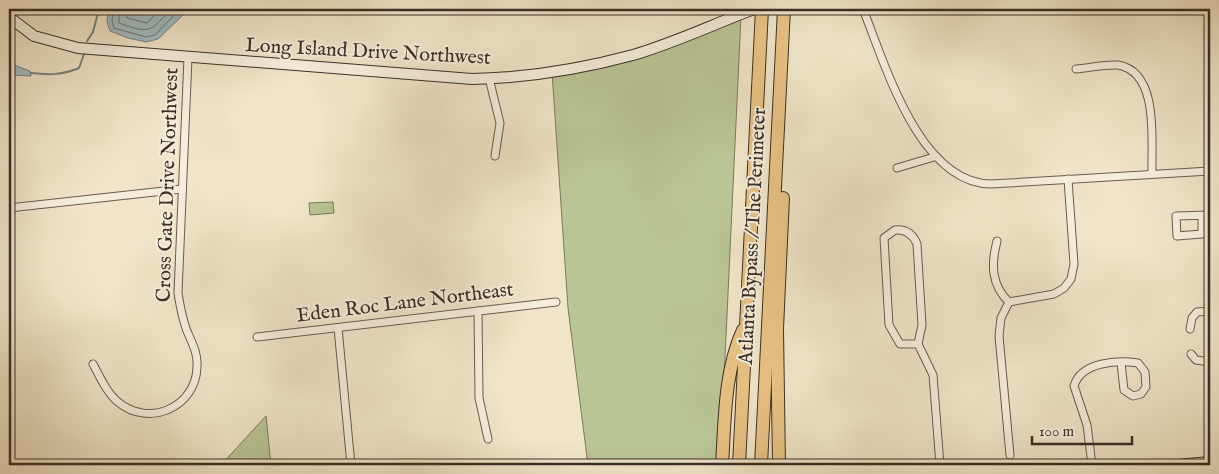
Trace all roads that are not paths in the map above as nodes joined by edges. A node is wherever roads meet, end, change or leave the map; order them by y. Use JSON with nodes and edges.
{"nodes":[{"id":1,"x":754,"y":9,"type":"edge"},
{"id":2,"x":762,"y":9,"type":"edge"},
{"id":3,"x":863,"y":9,"type":"edge"},
{"id":4,"x":784,"y":12,"type":"edge"},
{"id":5,"x":9,"y":17,"type":"edge"},
{"id":6,"x":188,"y":58,"type":"junction"},
{"id":7,"x":1076,"y":69,"type":"dead end"},
{"id":8,"x":490,"y":78,"type":"junction"},
{"id":9,"x":779,"y":100,"type":"junction"},
{"id":10,"x":495,"y":156,"type":"dead end"},
{"id":11,"x":934,"y":157,"type":"junction"},
{"id":12,"x":897,"y":168,"type":"dead end"},
{"id":13,"x":1210,"y":171,"type":"edge"},
{"id":14,"x":1152,"y":173,"type":"junction"},
{"id":15,"x":1068,"y":179,"type":"junction"},
{"id":16,"x":182,"y":188,"type":"junction"},
{"id":17,"x":9,"y":208,"type":"edge"},
{"id":18,"x":1210,"y":215,"type":"edge"},
{"id":19,"x":1202,"y":216,"type":"junction"},
{"id":20,"x":997,"y":241,"type":"dead end"},
{"id":21,"x":556,"y":302,"type":"dead end"},
{"id":22,"x":1009,"y":302,"type":"junction"},
{"id":23,"x":478,"y":311,"type":"junction"},
{"id":24,"x":1210,"y":311,"type":"edge"},
{"id":25,"x":746,"y":323,"type":"junction"},
{"id":26,"x":338,"y":328,"type":"junction"},
{"id":27,"x":1190,"y":329,"type":"dead end"},
{"id":28,"x":257,"y":337,"type":"dead end"},
{"id":29,"x":919,"y":347,"type":"junction"},
{"id":30,"x":1190,"y":354,"type":"dead end"},
{"id":31,"x":1210,"y":362,"type":"edge"},
{"id":32,"x":1121,"y":363,"type":"junction"},
{"id":33,"x":92,"y":364,"type":"dead end"},
{"id":34,"x":488,"y":440,"type":"dead end"},
{"id":35,"x":1010,"y":455,"type":"dead end"},
{"id":36,"x":9,"y":460,"type":"edge"},
{"id":37,"x":1210,"y":462,"type":"edge"},
{"id":38,"x":15,"y":465,"type":"edge"},
{"id":39,"x":350,"y":465,"type":"edge"},
{"id":40,"x":722,"y":465,"type":"edge"},
{"id":41,"x":739,"y":465,"type":"edge"},
{"id":42,"x":761,"y":465,"type":"edge"},
{"id":43,"x":779,"y":465,"type":"edge"},
{"id":44,"x":940,"y":465,"type":"edge"},
{"id":45,"x":1092,"y":465,"type":"edge"},
{"id":46,"x":1176,"y":465,"type":"edge"}],
"edges":[{"from":1,"to":8,"type":"street","name":"Long Island Drive Northwest"},
{"from":2,"to":25,"type":"highway","name":"Atlanta Bypass / The Perimeter"},
{"from":3,"to":11,"type":"street"},
{"from":4,"to":9,"type":"highway","name":"Atlanta Bypass / The Perimeter"},
{"from":5,"to":6,"type":"street","name":"Long Island Drive Northwest"},
{"from":6,"to":8,"type":"street","name":"Long Island Drive Northwest"},
{"from":6,"to":16,"type":"street","name":"Cross Gate Drive Northwest"},
{"from":7,"to":14,"type":"street"},
{"from":8,"to":10,"type":"street"},
{"from":9,"to":42,"type":"highway","name":"Atlanta Bypass / The Perimeter"},
{"from":9,"to":43,"type":"highway"},
{"from":11,"to":12,"type":"street"},
{"from":11,"to":15,"type":"street"},
{"from":13,"to":14,"type":"street"},
{"from":14,"to":15,"type":"street"},
{"from":15,"to":22,"type":"street"},
{"from":16,"to":17,"type":"street"},
{"from":16,"to":33,"type":"street","name":"Cross Gate Drive Northwest"},
{"from":18,"to":19,"type":"street"},
{"from":19,"to":19,"type":"street"},
{"from":20,"to":22,"type":"street"},
{"from":21,"to":23,"type":"street","name":"Eden Roc Lane Northeast"},
{"from":22,"to":35,"type":"street"},
{"from":23,"to":26,"type":"street","name":"Eden Roc Lane Northeast"},
{"from":23,"to":34,"type":"street"},
{"from":24,"to":27,"type":"street"},
{"from":25,"to":40,"type":"highway"},
{"from":25,"to":41,"type":"highway","name":"Atlanta Bypass / The Perimeter"},
{"from":26,"to":28,"type":"street","name":"Eden Roc Lane Northeast"},
{"from":26,"to":39,"type":"street"},
{"from":29,"to":29,"type":"street"},
{"from":29,"to":44,"type":"street"},
{"from":30,"to":31,"type":"street"},
{"from":32,"to":32,"type":"street"},
{"from":32,"to":45,"type":"street"},
{"from":36,"to":38,"type":"street"},
{"from":37,"to":46,"type":"street"}]}
